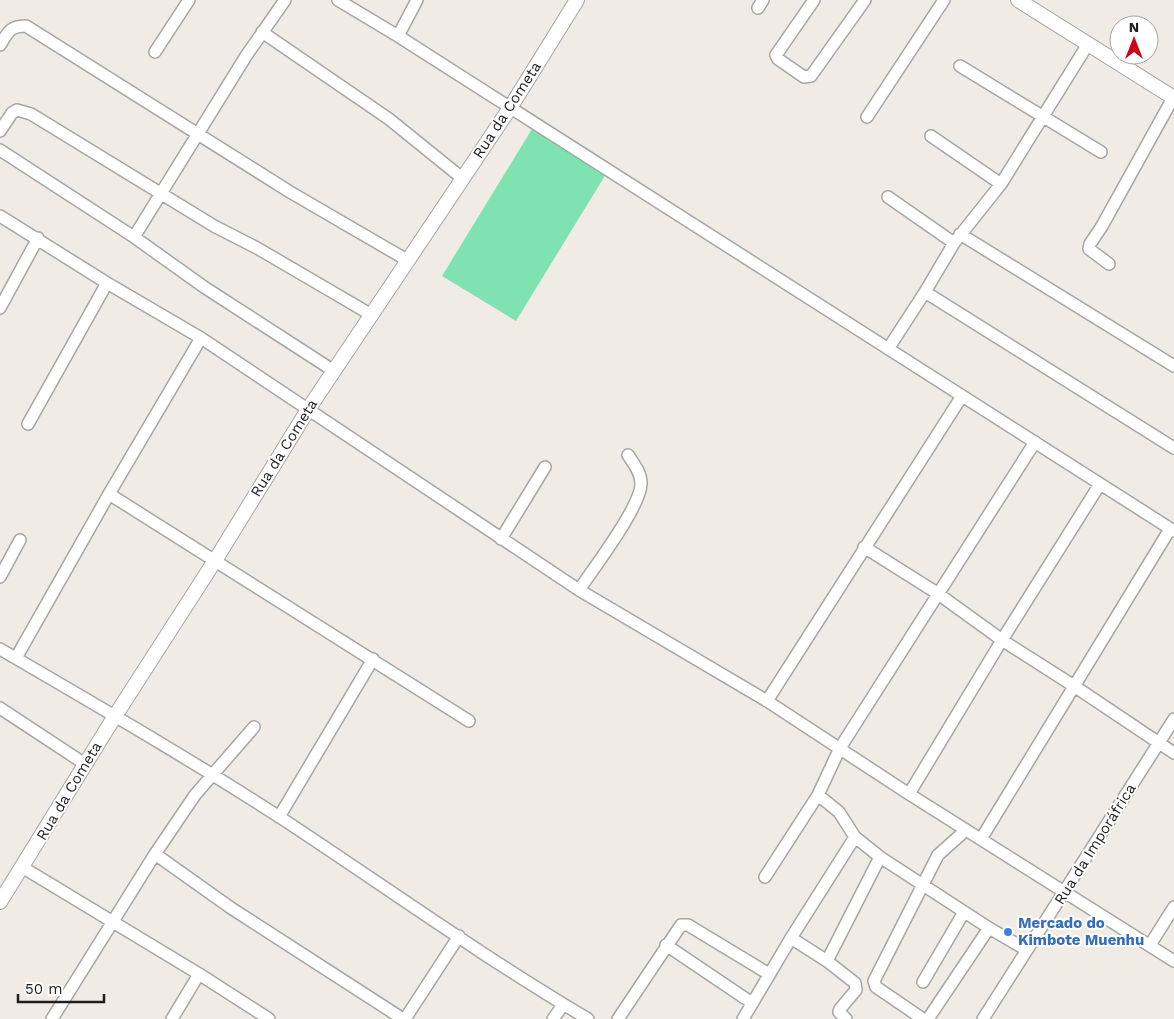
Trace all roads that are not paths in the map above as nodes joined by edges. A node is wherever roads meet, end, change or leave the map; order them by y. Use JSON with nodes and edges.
{"nodes":[{"id":1,"x":189,"y":0,"type":"edge"},
{"id":2,"x":285,"y":0,"type":"edge"},
{"id":3,"x":338,"y":0,"type":"edge"},
{"id":4,"x":417,"y":0,"type":"edge"},
{"id":5,"x":577,"y":0,"type":"edge"},
{"id":6,"x":814,"y":0,"type":"edge"},
{"id":7,"x":865,"y":0,"type":"edge"},
{"id":8,"x":944,"y":0,"type":"edge"},
{"id":9,"x":1018,"y":0,"type":"edge"},
{"id":10,"x":262,"y":32,"type":"junction"},
{"id":11,"x":398,"y":36,"type":"junction"},
{"id":12,"x":1088,"y":44,"type":"junction"},
{"id":13,"x":0,"y":45,"type":"edge"},
{"id":14,"x":155,"y":52,"type":"dead end"},
{"id":15,"x":960,"y":66,"type":"dead end"},
{"id":16,"x":1174,"y":98,"type":"edge"},
{"id":17,"x":510,"y":108,"type":"junction"},
{"id":18,"x":867,"y":117,"type":"dead end"},
{"id":19,"x":1044,"y":118,"type":"junction"},
{"id":20,"x":0,"y":131,"type":"edge"},
{"id":21,"x":198,"y":133,"type":"junction"},
{"id":22,"x":930,"y":136,"type":"dead end"},
{"id":23,"x":0,"y":150,"type":"edge"},
{"id":24,"x":1101,"y":152,"type":"dead end"},
{"id":25,"x":462,"y":178,"type":"junction"},
{"id":26,"x":1001,"y":184,"type":"junction"},
{"id":27,"x":162,"y":192,"type":"junction"},
{"id":28,"x":888,"y":198,"type":"dead end"},
{"id":29,"x":0,"y":216,"type":"edge"},
{"id":30,"x":134,"y":237,"type":"junction"},
{"id":31,"x":38,"y":238,"type":"junction"},
{"id":32,"x":957,"y":238,"type":"junction"},
{"id":33,"x":407,"y":260,"type":"junction"},
{"id":34,"x":1109,"y":264,"type":"dead end"},
{"id":35,"x":107,"y":283,"type":"junction"},
{"id":36,"x":925,"y":292,"type":"junction"},
{"id":37,"x":0,"y":308,"type":"edge"},
{"id":38,"x":370,"y":314,"type":"junction"},
{"id":39,"x":201,"y":338,"type":"junction"},
{"id":40,"x":888,"y":349,"type":"junction"},
{"id":41,"x":1174,"y":366,"type":"edge"},
{"id":42,"x":334,"y":371,"type":"junction"},
{"id":43,"x":962,"y":396,"type":"junction"},
{"id":44,"x":308,"y":408,"type":"junction"},
{"id":45,"x":28,"y":424,"type":"dead end"},
{"id":46,"x":1035,"y":442,"type":"junction"},
{"id":47,"x":1174,"y":448,"type":"edge"},
{"id":48,"x":628,"y":455,"type":"dead end"},
{"id":49,"x":545,"y":467,"type":"dead end"},
{"id":50,"x":1100,"y":484,"type":"junction"},
{"id":51,"x":110,"y":494,"type":"junction"},
{"id":52,"x":1172,"y":530,"type":"edge"},
{"id":53,"x":501,"y":539,"type":"junction"},
{"id":54,"x":20,"y":540,"type":"dead end"},
{"id":55,"x":864,"y":547,"type":"junction"},
{"id":56,"x":216,"y":560,"type":"junction"},
{"id":57,"x":1,"y":573,"type":"edge"},
{"id":58,"x":579,"y":590,"type":"junction"},
{"id":59,"x":937,"y":594,"type":"junction"},
{"id":60,"x":1002,"y":640,"type":"junction"},
{"id":61,"x":0,"y":649,"type":"edge"},
{"id":62,"x":16,"y":658,"type":"junction"},
{"id":63,"x":373,"y":659,"type":"junction"},
{"id":64,"x":1074,"y":686,"type":"junction"},
{"id":65,"x":767,"y":701,"type":"junction"},
{"id":66,"x":0,"y":708,"type":"edge"},
{"id":67,"x":115,"y":716,"type":"junction"},
{"id":68,"x":1174,"y":719,"type":"edge"},
{"id":69,"x":470,"y":721,"type":"dead end"},
{"id":70,"x":254,"y":727,"type":"dead end"},
{"id":71,"x":1158,"y":744,"type":"junction"},
{"id":72,"x":840,"y":748,"type":"junction"},
{"id":73,"x":1174,"y":753,"type":"edge"},
{"id":74,"x":85,"y":764,"type":"junction"},
{"id":75,"x":211,"y":775,"type":"junction"},
{"id":76,"x":908,"y":794,"type":"junction"},
{"id":77,"x":818,"y":795,"type":"junction"},
{"id":78,"x":280,"y":817,"type":"junction"},
{"id":79,"x":966,"y":830,"type":"junction"},
{"id":80,"x":855,"y":836,"type":"junction"},
{"id":81,"x":981,"y":839,"type":"junction"},
{"id":82,"x":155,"y":854,"type":"junction"},
{"id":83,"x":880,"y":857,"type":"junction"},
{"id":84,"x":22,"y":867,"type":"junction"},
{"id":85,"x":764,"y":877,"type":"dead end"},
{"id":86,"x":922,"y":885,"type":"junction"},
{"id":87,"x":1064,"y":891,"type":"junction"},
{"id":88,"x":0,"y":902,"type":"edge"},
{"id":89,"x":1174,"y":907,"type":"edge"},
{"id":90,"x":964,"y":912,"type":"junction"},
{"id":91,"x":113,"y":922,"type":"junction"},
{"id":92,"x":989,"y":928,"type":"junction"},
{"id":93,"x":459,"y":936,"type":"junction"},
{"id":94,"x":791,"y":938,"type":"junction"},
{"id":95,"x":666,"y":945,"type":"junction"},
{"id":96,"x":1150,"y":945,"type":"junction"},
{"id":97,"x":1027,"y":950,"type":"junction"},
{"id":98,"x":827,"y":961,"type":"junction"},
{"id":99,"x":1174,"y":961,"type":"edge"},
{"id":100,"x":199,"y":974,"type":"junction"},
{"id":101,"x":769,"y":974,"type":"junction"},
{"id":102,"x":923,"y":982,"type":"dead end"},
{"id":103,"x":752,"y":1004,"type":"junction"},
{"id":104,"x":563,"y":1005,"type":"junction"},
{"id":105,"x":52,"y":1019,"type":"edge"},
{"id":106,"x":172,"y":1019,"type":"edge"},
{"id":107,"x":270,"y":1019,"type":"edge"},
{"id":108,"x":404,"y":1019,"type":"edge"},
{"id":109,"x":553,"y":1019,"type":"edge"},
{"id":110,"x":588,"y":1019,"type":"edge"},
{"id":111,"x":618,"y":1019,"type":"edge"},
{"id":112,"x":743,"y":1019,"type":"edge"},
{"id":113,"x":846,"y":1019,"type":"edge"},
{"id":114,"x":923,"y":1019,"type":"edge"},
{"id":115,"x":928,"y":1019,"type":"edge"},
{"id":116,"x":983,"y":1019,"type":"edge"}],
"edges":[{"from":1,"to":14,"type":"street"},
{"from":2,"to":10,"type":"street"},
{"from":3,"to":11,"type":"street"},
{"from":4,"to":11,"type":"street"},
{"from":5,"to":17,"type":"street","name":"Rua da Cometa"},
{"from":6,"to":7,"type":"street"},
{"from":8,"to":18,"type":"street"},
{"from":9,"to":12,"type":"street"},
{"from":10,"to":21,"type":"street"},
{"from":10,"to":25,"type":"street"},
{"from":11,"to":17,"type":"street"},
{"from":12,"to":16,"type":"street"},
{"from":12,"to":19,"type":"street"},
{"from":13,"to":21,"type":"street"},
{"from":15,"to":19,"type":"street"},
{"from":16,"to":34,"type":"street"},
{"from":17,"to":25,"type":"street","name":"Rua da Cometa"},
{"from":17,"to":40,"type":"street"},
{"from":19,"to":24,"type":"street"},
{"from":19,"to":26,"type":"street"},
{"from":20,"to":27,"type":"street"},
{"from":21,"to":27,"type":"street"},
{"from":21,"to":33,"type":"street"},
{"from":22,"to":26,"type":"street"},
{"from":23,"to":30,"type":"street"},
{"from":25,"to":33,"type":"street","name":"Rua da Cometa"},
{"from":26,"to":32,"type":"street"},
{"from":27,"to":30,"type":"street"},
{"from":27,"to":38,"type":"street"},
{"from":28,"to":32,"type":"street"},
{"from":29,"to":31,"type":"street"},
{"from":30,"to":42,"type":"street"},
{"from":31,"to":35,"type":"street"},
{"from":31,"to":37,"type":"street"},
{"from":32,"to":36,"type":"street"},
{"from":32,"to":41,"type":"street"},
{"from":33,"to":38,"type":"street","name":"Rua da Cometa"},
{"from":35,"to":39,"type":"street"},
{"from":35,"to":45,"type":"street"},
{"from":36,"to":40,"type":"street"},
{"from":36,"to":47,"type":"street"},
{"from":38,"to":42,"type":"street","name":"Rua da Cometa"},
{"from":39,"to":44,"type":"street"},
{"from":39,"to":51,"type":"street"},
{"from":40,"to":43,"type":"street"},
{"from":42,"to":44,"type":"street","name":"Rua da Cometa"},
{"from":43,"to":46,"type":"street"},
{"from":43,"to":55,"type":"street"},
{"from":44,"to":53,"type":"street"},
{"from":44,"to":56,"type":"street","name":"Rua da Cometa"},
{"from":46,"to":50,"type":"street"},
{"from":46,"to":59,"type":"street"},
{"from":48,"to":58,"type":"street"},
{"from":49,"to":53,"type":"street"},
{"from":50,"to":52,"type":"street"},
{"from":50,"to":60,"type":"street"},
{"from":51,"to":56,"type":"street"},
{"from":51,"to":62,"type":"street"},
{"from":52,"to":64,"type":"street"},
{"from":53,"to":58,"type":"street"},
{"from":54,"to":57,"type":"street"},
{"from":55,"to":59,"type":"street"},
{"from":55,"to":65,"type":"street"},
{"from":56,"to":63,"type":"street"},
{"from":56,"to":67,"type":"street","name":"Rua da Cometa"},
{"from":58,"to":65,"type":"street"},
{"from":59,"to":60,"type":"street"},
{"from":59,"to":72,"type":"street"},
{"from":60,"to":64,"type":"street"},
{"from":60,"to":76,"type":"street"},
{"from":61,"to":62,"type":"street"},
{"from":62,"to":67,"type":"street"},
{"from":63,"to":69,"type":"street"},
{"from":63,"to":78,"type":"street"},
{"from":64,"to":71,"type":"street"},
{"from":64,"to":81,"type":"street"},
{"from":65,"to":72,"type":"street"},
{"from":66,"to":74,"type":"street"},
{"from":67,"to":74,"type":"street","name":"Rua da Cometa"},
{"from":67,"to":75,"type":"street"},
{"from":68,"to":71,"type":"street","name":"Rua da Imporáfrica"},
{"from":70,"to":75,"type":"street"},
{"from":71,"to":73,"type":"street"},
{"from":71,"to":87,"type":"street","name":"Rua da Imporáfrica"},
{"from":72,"to":76,"type":"street"},
{"from":72,"to":77,"type":"street"},
{"from":74,"to":84,"type":"street","name":"Rua da Cometa"},
{"from":75,"to":78,"type":"street"},
{"from":75,"to":82,"type":"street"},
{"from":76,"to":79,"type":"street"},
{"from":77,"to":80,"type":"street"},
{"from":77,"to":85,"type":"street"},
{"from":78,"to":93,"type":"street"},
{"from":79,"to":81,"type":"street"},
{"from":79,"to":86,"type":"street"},
{"from":80,"to":83,"type":"street"},
{"from":80,"to":94,"type":"street"},
{"from":81,"to":87,"type":"street"},
{"from":82,"to":91,"type":"street"},
{"from":82,"to":108,"type":"street"},
{"from":83,"to":86,"type":"street"},
{"from":83,"to":98,"type":"street"},
{"from":84,"to":88,"type":"street","name":"Rua da Cometa"},
{"from":84,"to":91,"type":"street"},
{"from":86,"to":90,"type":"street"},
{"from":86,"to":114,"type":"street"},
{"from":87,"to":96,"type":"street"},
{"from":87,"to":97,"type":"street","name":"Rua da Imporáfrica"},
{"from":89,"to":96,"type":"street"},
{"from":90,"to":92,"type":"street"},
{"from":90,"to":102,"type":"street"},
{"from":91,"to":100,"type":"street"},
{"from":91,"to":105,"type":"street"},
{"from":92,"to":97,"type":"street"},
{"from":92,"to":115,"type":"street"},
{"from":93,"to":104,"type":"street"},
{"from":93,"to":108,"type":"street"},
{"from":94,"to":98,"type":"street"},
{"from":94,"to":101,"type":"street"},
{"from":95,"to":101,"type":"street"},
{"from":95,"to":103,"type":"street"},
{"from":95,"to":111,"type":"street"},
{"from":96,"to":99,"type":"street"},
{"from":97,"to":116,"type":"street","name":"Rua da Imporáfrica"},
{"from":98,"to":113,"type":"street"},
{"from":100,"to":106,"type":"street"},
{"from":100,"to":107,"type":"street"},
{"from":101,"to":103,"type":"street"},
{"from":103,"to":112,"type":"street"},
{"from":104,"to":109,"type":"street"},
{"from":104,"to":110,"type":"street"}]}
